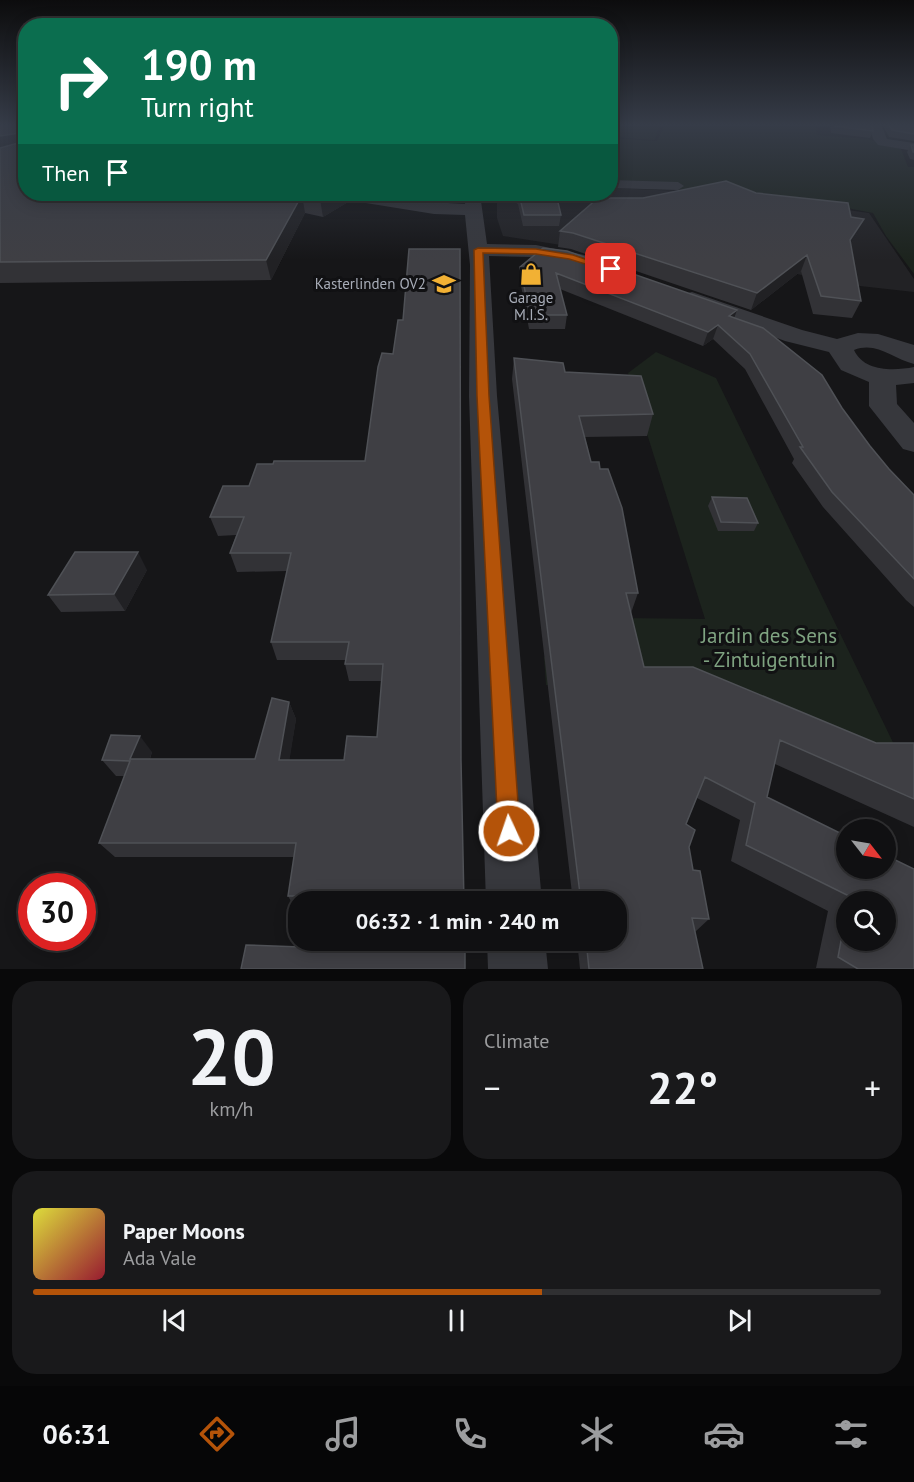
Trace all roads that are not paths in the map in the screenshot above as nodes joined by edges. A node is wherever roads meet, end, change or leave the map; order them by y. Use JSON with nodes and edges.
{"nodes":[{"id":1,"x":618,"y":184,"type":"edge"},
{"id":2,"x":678,"y":186,"type":"dead end"},
{"id":3,"x":385,"y":201,"type":"edge"},
{"id":4,"x":473,"y":202,"type":"edge"},
{"id":5,"x":478,"y":250,"type":"junction"},
{"id":6,"x":604,"y":267,"type":"edge"},
{"id":7,"x":672,"y":291,"type":"edge"},
{"id":8,"x":840,"y":347,"type":"junction"},
{"id":9,"x":914,"y":356,"type":"edge"},
{"id":10,"x":914,"y":375,"type":"edge"},
{"id":11,"x":882,"y":377,"type":"junction"},
{"id":12,"x":914,"y":442,"type":"edge"},
{"id":13,"x":513,"y":891,"type":"edge"},
{"id":14,"x":517,"y":951,"type":"edge"},
{"id":15,"x":518,"y":969,"type":"edge"}],
"edges":[{"from":1,"to":2,"type":"street"},
{"from":3,"to":4,"type":"street"},
{"from":4,"to":5,"type":"street"},
{"from":5,"to":6,"type":"street"},
{"from":5,"to":13,"type":"street"},
{"from":7,"to":8,"type":"street"},
{"from":8,"to":9,"type":"street"},
{"from":8,"to":11,"type":"street"},
{"from":10,"to":11,"type":"street"},
{"from":11,"to":12,"type":"street"},
{"from":14,"to":15,"type":"street"}]}
